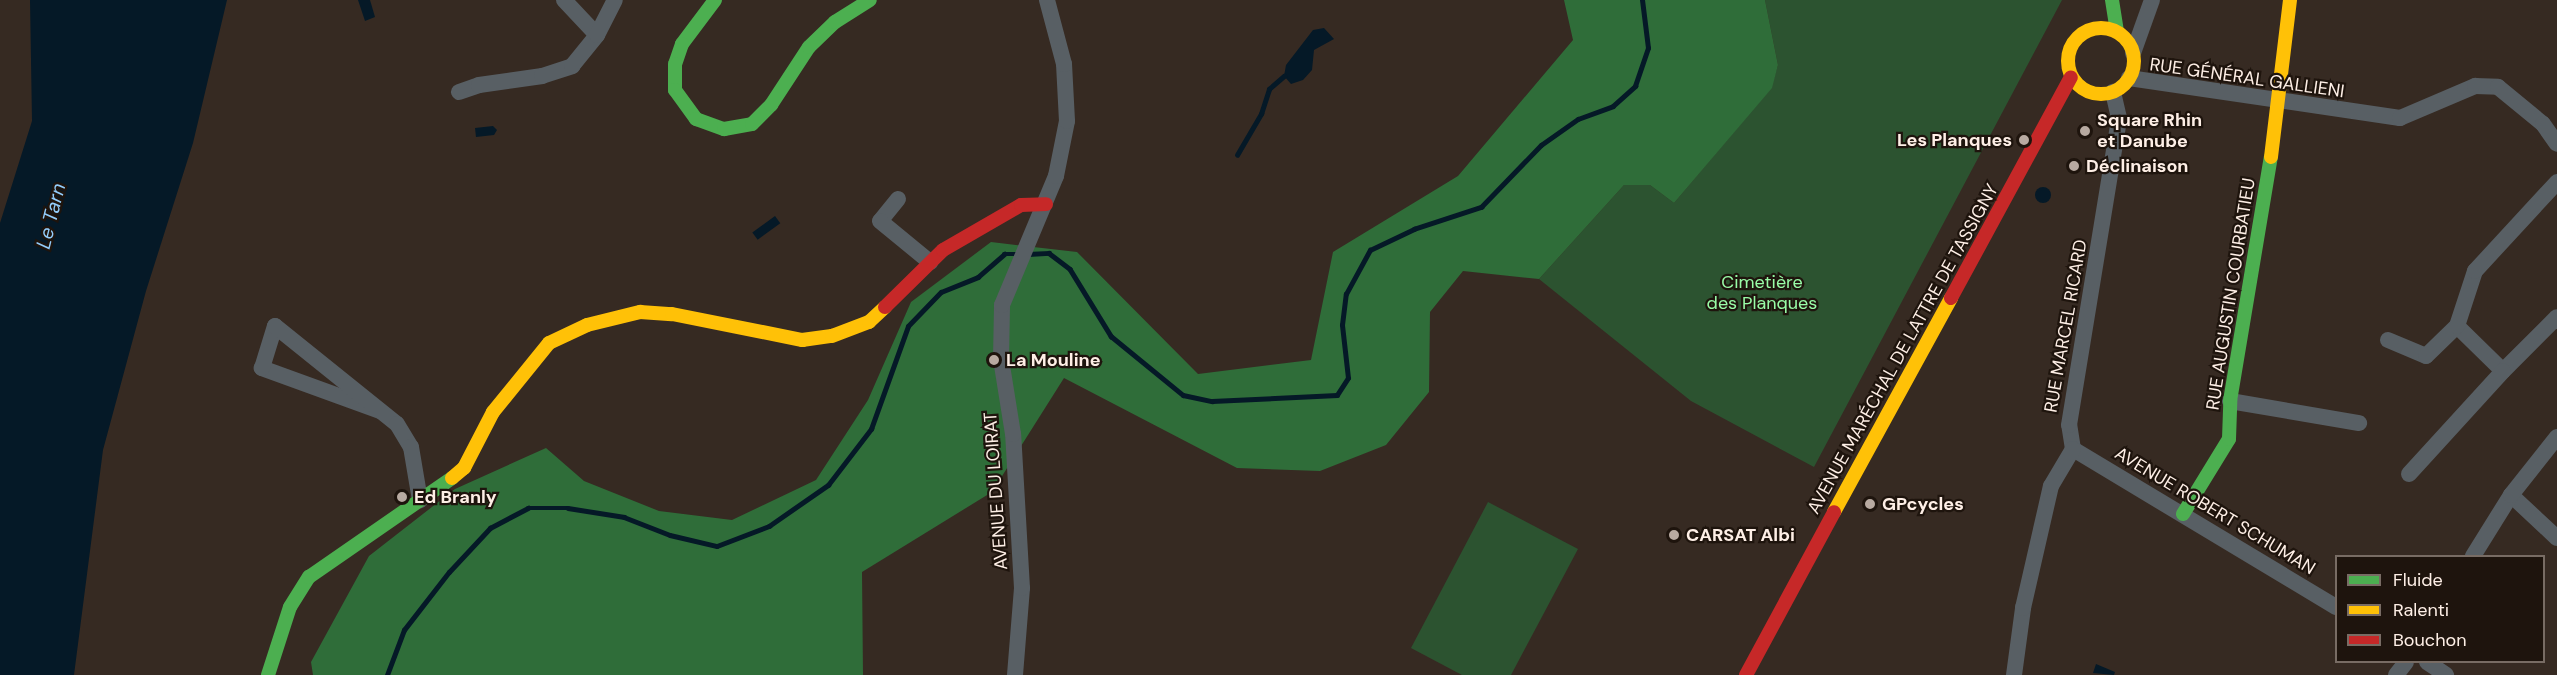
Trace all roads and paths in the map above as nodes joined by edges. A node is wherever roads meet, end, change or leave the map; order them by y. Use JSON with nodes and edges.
{"nodes":[{"id":1,"x":564,"y":0,"type":"edge"},
{"id":2,"x":615,"y":0,"type":"edge"},
{"id":3,"x":715,"y":0,"type":"edge"},
{"id":4,"x":870,"y":0,"type":"edge"},
{"id":5,"x":1047,"y":0,"type":"edge"},
{"id":6,"x":2112,"y":0,"type":"edge"},
{"id":7,"x":2151,"y":0,"type":"edge"},
{"id":8,"x":2290,"y":0,"type":"edge"},
{"id":9,"x":2144,"y":20,"type":"junction"},
{"id":10,"x":597,"y":35,"type":"junction"},
{"id":11,"x":2120,"y":35,"type":"junction"},
{"id":12,"x":2133,"y":53,"type":"junction"},
{"id":13,"x":2071,"y":77,"type":"junction"},
{"id":14,"x":2129,"y":78,"type":"junction"},
{"id":15,"x":2085,"y":91,"type":"junction"},
{"id":16,"x":459,"y":92,"type":"dead end"},
{"id":17,"x":2108,"y":93,"type":"junction"},
{"id":18,"x":2057,"y":103,"type":"junction"},
{"id":19,"x":2278,"y":103,"type":"junction"},
{"id":20,"x":2557,"y":144,"type":"edge"},
{"id":21,"x":2557,"y":182,"type":"edge"},
{"id":22,"x":898,"y":199,"type":"dead end"},
{"id":23,"x":1046,"y":204,"type":"junction"},
{"id":24,"x":930,"y":262,"type":"junction"},
{"id":25,"x":2557,"y":317,"type":"edge"},
{"id":26,"x":2457,"y":326,"type":"junction"},
{"id":27,"x":2388,"y":340,"type":"dead end"},
{"id":28,"x":2503,"y":372,"type":"junction"},
{"id":29,"x":2230,"y":401,"type":"junction"},
{"id":30,"x":380,"y":411,"type":"junction"},
{"id":31,"x":2359,"y":423,"type":"dead end"},
{"id":32,"x":2557,"y":437,"type":"edge"},
{"id":33,"x":2073,"y":449,"type":"junction"},
{"id":34,"x":2409,"y":474,"type":"dead end"},
{"id":35,"x":2511,"y":495,"type":"junction"},
{"id":36,"x":420,"y":500,"type":"junction"},
{"id":37,"x":2183,"y":514,"type":"junction"},
{"id":38,"x":2557,"y":538,"type":"edge"},
{"id":39,"x":2474,"y":555,"type":"edge"},
{"id":40,"x":2335,"y":606,"type":"edge"},
{"id":41,"x":2405,"y":663,"type":"edge"},
{"id":42,"x":2428,"y":663,"type":"edge"},
{"id":43,"x":268,"y":675,"type":"edge"},
{"id":44,"x":1015,"y":675,"type":"edge"},
{"id":45,"x":1746,"y":675,"type":"edge"},
{"id":46,"x":2014,"y":675,"type":"edge"},
{"id":47,"x":2396,"y":675,"type":"edge"},
{"id":48,"x":2446,"y":675,"type":"edge"}],
"edges":[{"from":1,"to":10,"type":"street"},
{"from":2,"to":10,"type":"street"},
{"from":3,"to":4,"type":"street"},
{"from":5,"to":23,"type":"street"},
{"from":6,"to":11,"type":"street"},
{"from":7,"to":9,"type":"street"},
{"from":8,"to":19,"type":"street","name":"RUE AUGUSTIN COURBATIEU"},
{"from":9,"to":11,"type":"street"},
{"from":9,"to":12,"type":"street"},
{"from":10,"to":16,"type":"street"},
{"from":11,"to":12,"type":"street"},
{"from":11,"to":13,"type":"street"},
{"from":12,"to":14,"type":"street"},
{"from":13,"to":15,"type":"street"},
{"from":13,"to":18,"type":"street","name":"AVENUE MARÉCHAL DE LATTRE DE TASSIGNY"},
{"from":14,"to":17,"type":"street"},
{"from":14,"to":19,"type":"street","name":"RUE GÉNÉRAL GALLIENI"},
{"from":15,"to":17,"type":"street"},
{"from":15,"to":18,"type":"street"},
{"from":17,"to":33,"type":"street","name":"RUE MARCEL RICARD"},
{"from":18,"to":45,"type":"street","name":"AVENUE MARÉCHAL DE LATTRE DE TASSIGNY"},
{"from":19,"to":20,"type":"street","name":"RUE GÉNÉRAL GALLIENI"},
{"from":19,"to":29,"type":"street","name":"RUE AUGUSTIN COURBATIEU"},
{"from":21,"to":26,"type":"street"},
{"from":22,"to":24,"type":"street"},
{"from":23,"to":24,"type":"street"},
{"from":23,"to":44,"type":"street","name":"AVENUE DU LOIRAT"},
{"from":24,"to":36,"type":"street"},
{"from":25,"to":28,"type":"street"},
{"from":26,"to":27,"type":"street"},
{"from":26,"to":28,"type":"street"},
{"from":28,"to":34,"type":"street"},
{"from":29,"to":31,"type":"street"},
{"from":29,"to":37,"type":"street","name":"RUE AUGUSTIN COURBATIEU"},
{"from":30,"to":30,"type":"street"},
{"from":30,"to":36,"type":"street"},
{"from":32,"to":35,"type":"street"},
{"from":33,"to":37,"type":"street","name":"AVENUE ROBERT SCHUMAN"},
{"from":33,"to":46,"type":"street"},
{"from":35,"to":38,"type":"street"},
{"from":35,"to":39,"type":"street"},
{"from":36,"to":43,"type":"street"},
{"from":37,"to":40,"type":"street","name":"AVENUE ROBERT SCHUMAN"},
{"from":41,"to":47,"type":"street"},
{"from":42,"to":48,"type":"street"}]}
